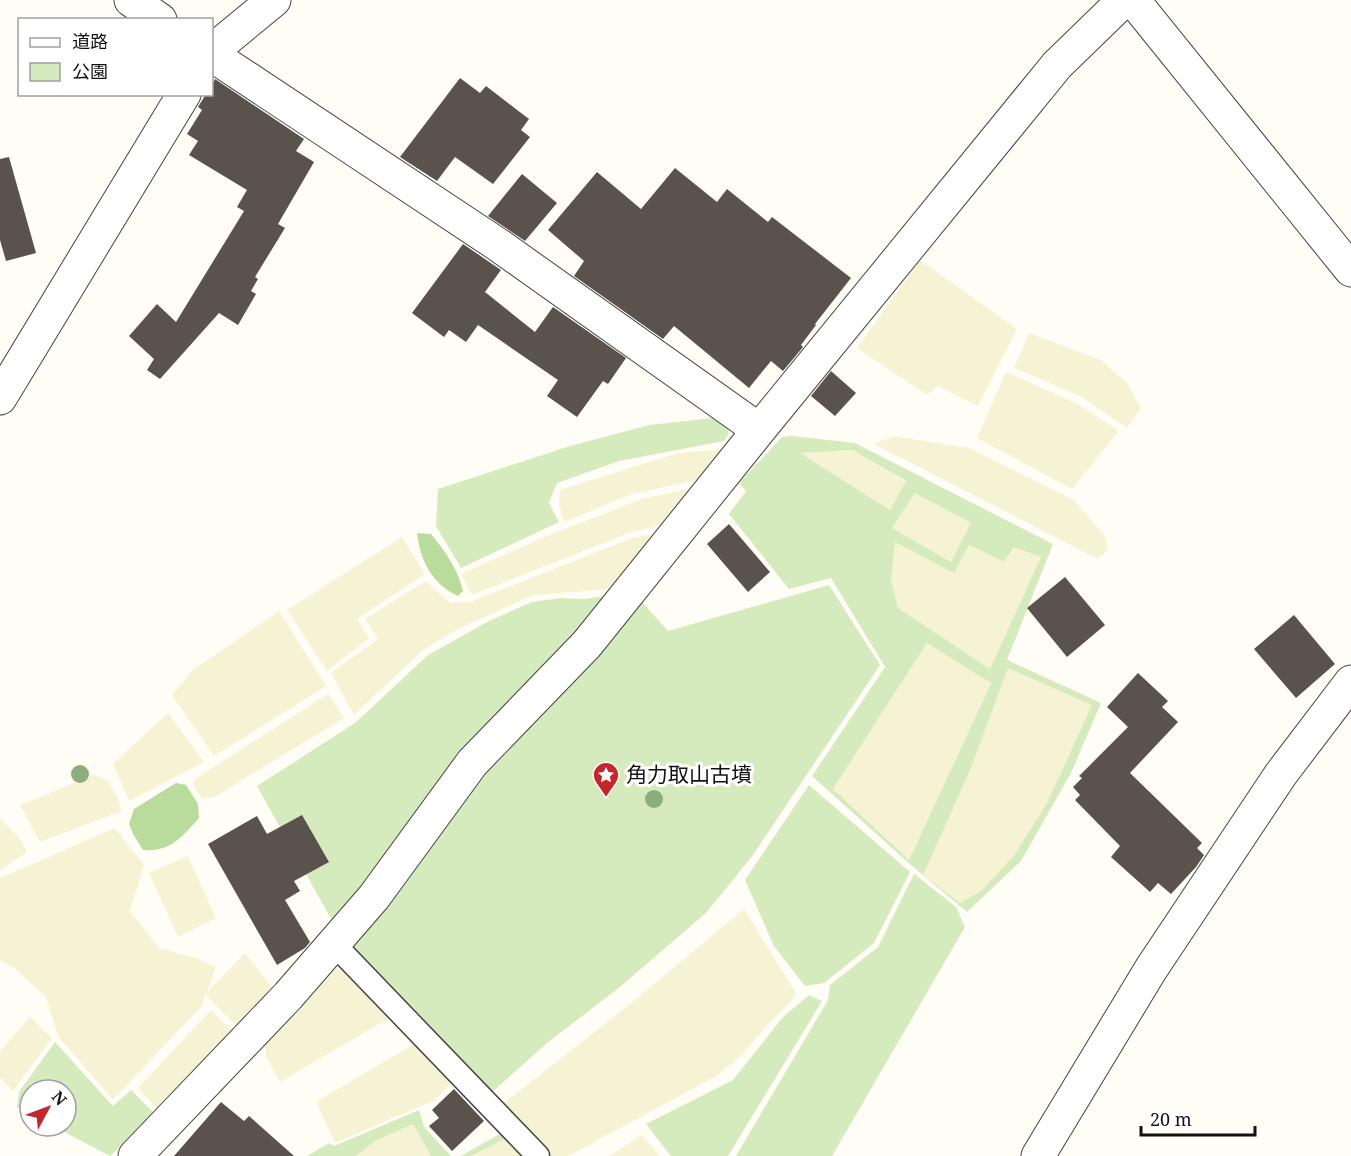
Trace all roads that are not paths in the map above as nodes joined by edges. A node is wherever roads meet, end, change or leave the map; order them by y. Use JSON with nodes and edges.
{"nodes":[{"id":1,"x":131,"y":0,"type":"edge"},
{"id":2,"x":274,"y":0,"type":"edge"},
{"id":3,"x":1124,"y":0,"type":"edge"},
{"id":4,"x":1133,"y":0,"type":"edge"},
{"id":5,"x":157,"y":18,"type":"edge"},
{"id":6,"x":213,"y":52,"type":"edge"},
{"id":7,"x":213,"y":54,"type":"edge"},
{"id":8,"x":183,"y":96,"type":"edge"},
{"id":9,"x":1351,"y":270,"type":"edge"},
{"id":10,"x":0,"y":398,"type":"edge"},
{"id":11,"x":759,"y":430,"type":"junction"},
{"id":12,"x":1351,"y":682,"type":"edge"},
{"id":13,"x":334,"y":944,"type":"junction"},
{"id":14,"x":135,"y":1156,"type":"edge"},
{"id":15,"x":538,"y":1156,"type":"edge"},
{"id":16,"x":1038,"y":1156,"type":"edge"}],
"edges":[{"from":1,"to":5,"type":"street"},
{"from":2,"to":6,"type":"street"},
{"from":3,"to":11,"type":"street"},
{"from":4,"to":9,"type":"street"},
{"from":7,"to":11,"type":"street"},
{"from":8,"to":10,"type":"street"},
{"from":11,"to":13,"type":"street"},
{"from":12,"to":16,"type":"street"},
{"from":13,"to":14,"type":"street"},
{"from":13,"to":15,"type":"lane"}]}
